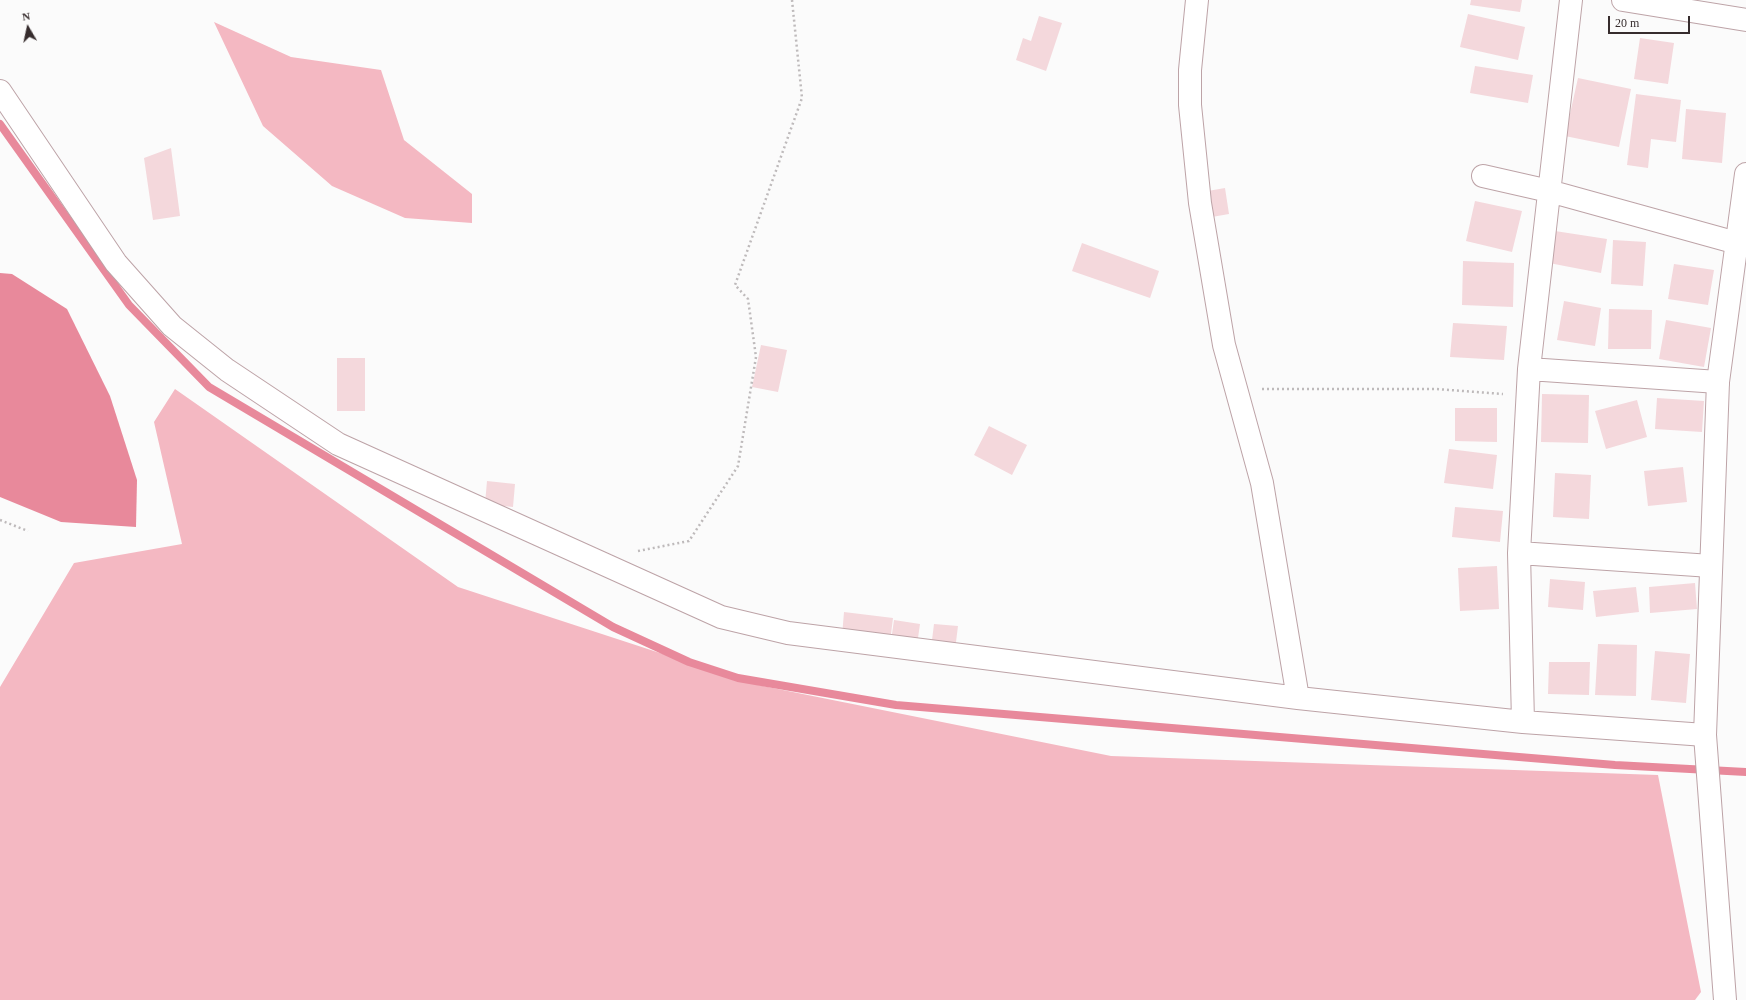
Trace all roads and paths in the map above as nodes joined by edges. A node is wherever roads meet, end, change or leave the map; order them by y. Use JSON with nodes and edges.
{"nodes":[{"id":1,"x":792,"y":0,"type":"edge"},
{"id":2,"x":1198,"y":0,"type":"edge"},
{"id":3,"x":1571,"y":0,"type":"edge"},
{"id":4,"x":1623,"y":0,"type":"edge"},
{"id":5,"x":1746,"y":20,"type":"edge"},
{"id":6,"x":0,"y":91,"type":"edge"},
{"id":7,"x":1746,"y":174,"type":"edge"},
{"id":8,"x":1483,"y":176,"type":"dead end"},
{"id":9,"x":1549,"y":191,"type":"junction"},
{"id":10,"x":1737,"y":243,"type":"junction"},
{"id":11,"x":1529,"y":369,"type":"junction"},
{"id":12,"x":1718,"y":382,"type":"junction"},
{"id":13,"x":1236,"y":388,"type":"junction"},
{"id":14,"x":1528,"y":396,"type":"junction"},
{"id":15,"x":0,"y":520,"type":"edge"},
{"id":16,"x":28,"y":531,"type":"dead end"},
{"id":17,"x":635,"y":552,"type":"dead end"},
{"id":18,"x":1520,"y":554,"type":"junction"},
{"id":19,"x":1711,"y":566,"type":"junction"},
{"id":20,"x":1298,"y":698,"type":"junction"},
{"id":21,"x":1523,"y":722,"type":"junction"},
{"id":22,"x":1705,"y":735,"type":"junction"},
{"id":23,"x":1725,"y":1000,"type":"edge"}],
"edges":[{"from":1,"to":17,"type":"path"},
{"from":2,"to":13,"type":"street"},
{"from":3,"to":9,"type":"street"},
{"from":4,"to":5,"type":"street"},
{"from":6,"to":20,"type":"street"},
{"from":7,"to":10,"type":"street"},
{"from":8,"to":9,"type":"street"},
{"from":9,"to":10,"type":"street"},
{"from":9,"to":11,"type":"street"},
{"from":10,"to":12,"type":"street"},
{"from":11,"to":12,"type":"street"},
{"from":11,"to":14,"type":"street"},
{"from":12,"to":19,"type":"street"},
{"from":13,"to":14,"type":"path"},
{"from":13,"to":20,"type":"street"},
{"from":14,"to":18,"type":"street"},
{"from":15,"to":16,"type":"path"},
{"from":18,"to":19,"type":"street"},
{"from":18,"to":21,"type":"street"},
{"from":19,"to":22,"type":"street"},
{"from":20,"to":21,"type":"street"},
{"from":21,"to":22,"type":"street"},
{"from":22,"to":23,"type":"street"}]}
